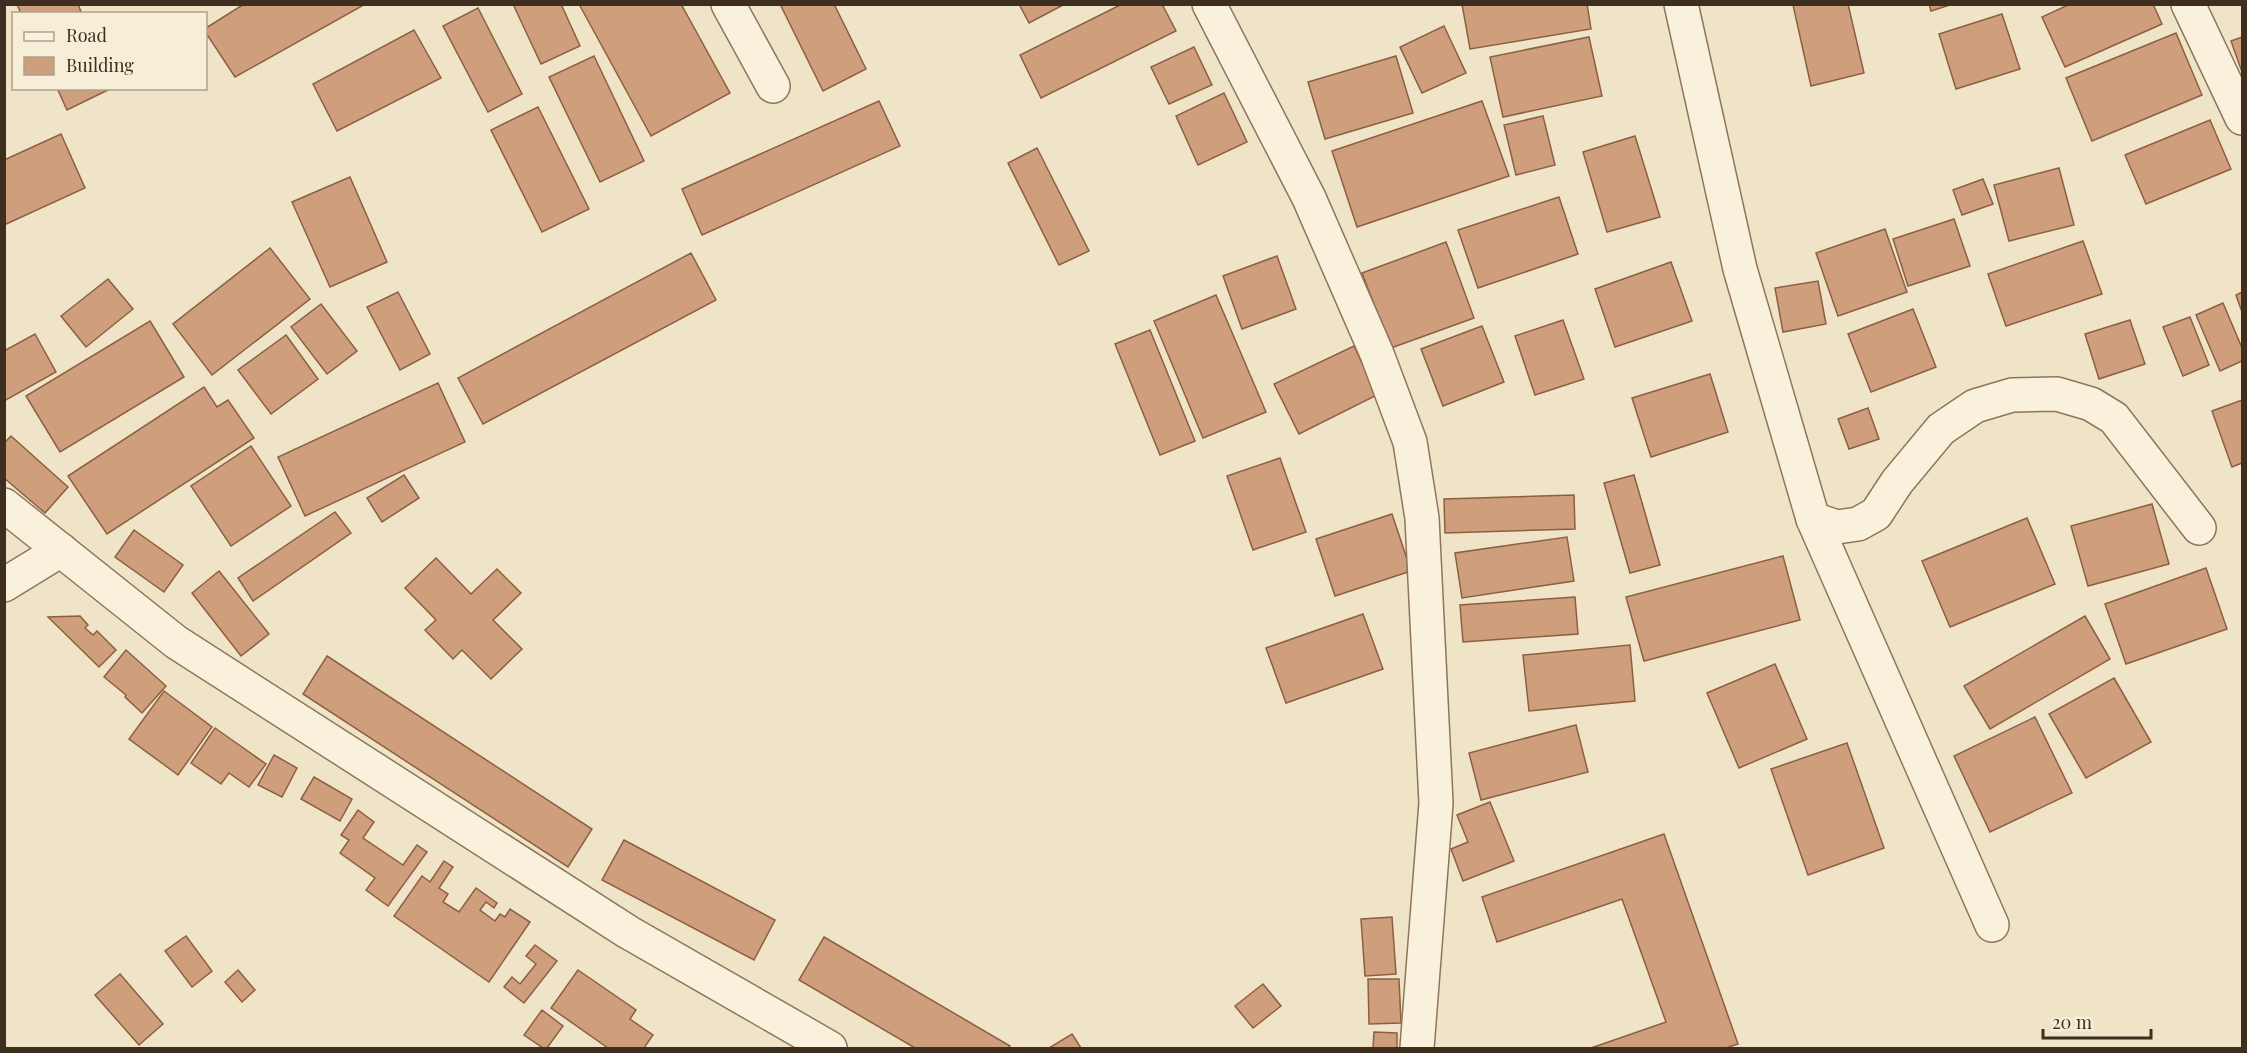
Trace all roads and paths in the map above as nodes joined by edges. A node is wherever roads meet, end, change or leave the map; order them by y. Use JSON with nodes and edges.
{"nodes":[{"id":1,"x":728,"y":4,"type":"edge"},
{"id":2,"x":1209,"y":4,"type":"edge"},
{"id":3,"x":1681,"y":4,"type":"edge"},
{"id":4,"x":2188,"y":4,"type":"edge"},
{"id":5,"x":773,"y":86,"type":"dead end"},
{"id":6,"x":2242,"y":118,"type":"edge"},
{"id":7,"x":4,"y":505,"type":"edge"},
{"id":8,"x":1813,"y":519,"type":"junction"},
{"id":9,"x":2199,"y":528,"type":"dead end"},
{"id":10,"x":61,"y":550,"type":"junction"},
{"id":11,"x":4,"y":585,"type":"edge"},
{"id":12,"x":1992,"y":925,"type":"dead end"},
{"id":13,"x":830,"y":1048,"type":"edge"},
{"id":14,"x":1417,"y":1048,"type":"edge"}],
"edges":[{"from":1,"to":5,"type":"street"},
{"from":2,"to":14,"type":"street"},
{"from":3,"to":8,"type":"street"},
{"from":4,"to":6,"type":"street"},
{"from":7,"to":10,"type":"street"},
{"from":8,"to":9,"type":"street"},
{"from":8,"to":12,"type":"street"},
{"from":10,"to":11,"type":"street"},
{"from":10,"to":13,"type":"street"}]}
